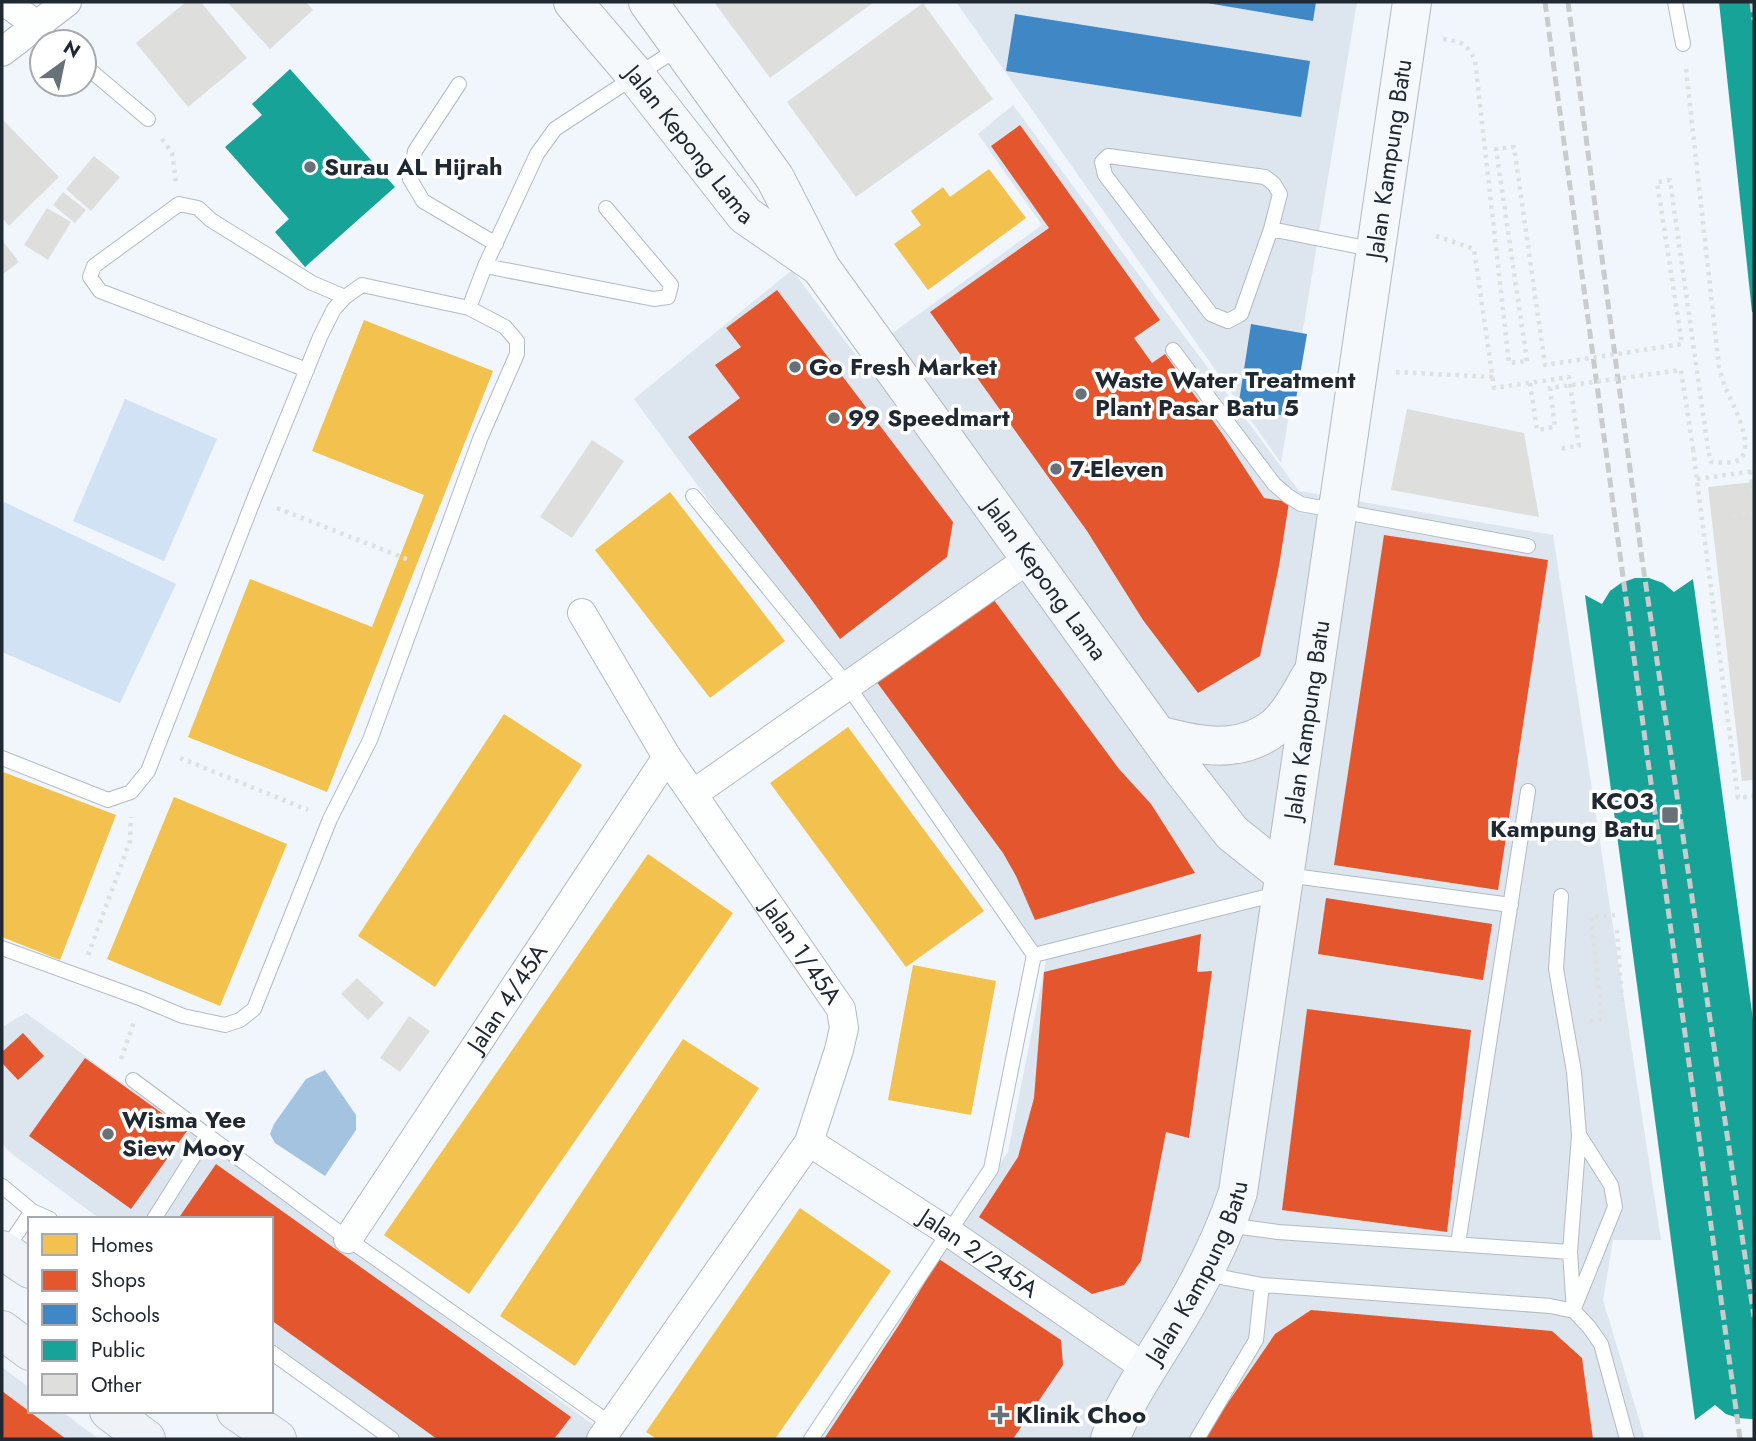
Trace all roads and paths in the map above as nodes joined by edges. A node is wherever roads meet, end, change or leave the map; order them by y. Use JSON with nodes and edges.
{"nodes":[{"id":1,"x":5,"y":2,"type":"edge"},
{"id":2,"x":67,"y":2,"type":"edge"},
{"id":3,"x":573,"y":2,"type":"edge"},
{"id":4,"x":648,"y":2,"type":"edge"},
{"id":5,"x":1675,"y":2,"type":"edge"},
{"id":6,"x":1409,"y":17,"type":"edge"},
{"id":7,"x":40,"y":28,"type":"edge"},
{"id":8,"x":50,"y":28,"type":"edge"},
{"id":9,"x":28,"y":41,"type":"edge"},
{"id":10,"x":1683,"y":44,"type":"joint"},
{"id":11,"x":680,"y":47,"type":"junction"},
{"id":12,"x":2,"y":52,"type":"edge"},
{"id":13,"x":636,"y":76,"type":"junction"},
{"id":14,"x":98,"y":77,"type":"edge"},
{"id":15,"x":459,"y":84,"type":"dead end"},
{"id":16,"x":148,"y":120,"type":"joint"},
{"id":17,"x":178,"y":204,"type":"junction"},
{"id":18,"x":606,"y":208,"type":"dead end"},
{"id":19,"x":1271,"y":229,"type":"junction"},
{"id":20,"x":1436,"y":236,"type":"dead end"},
{"id":21,"x":496,"y":244,"type":"junction"},
{"id":22,"x":1376,"y":250,"type":"junction"},
{"id":23,"x":485,"y":266,"type":"junction"},
{"id":24,"x":821,"y":268,"type":"junction"},
{"id":25,"x":345,"y":297,"type":"junction"},
{"id":26,"x":469,"y":308,"type":"junction"},
{"id":27,"x":1173,"y":350,"type":"dead end"},
{"id":28,"x":307,"y":370,"type":"junction"},
{"id":29,"x":1396,"y":372,"type":"dead end"},
{"id":30,"x":1493,"y":377,"type":"junction"},
{"id":31,"x":1530,"y":383,"type":"junction"},
{"id":32,"x":1558,"y":449,"type":"dead end"},
{"id":33,"x":1752,"y":471,"type":"edge"},
{"id":34,"x":1697,"y":479,"type":"junction"},
{"id":35,"x":693,"y":496,"type":"dead end"},
{"id":36,"x":254,"y":499,"type":"junction"},
{"id":37,"x":1754,"y":500,"type":"edge"},
{"id":38,"x":1338,"y":510,"type":"junction"},
{"id":39,"x":1754,"y":514,"type":"edge"},
{"id":40,"x":1733,"y":516,"type":"dead end"},
{"id":41,"x":1528,"y":545,"type":"dead end"},
{"id":42,"x":1030,"y":558,"type":"junction"},
{"id":43,"x":432,"y":570,"type":"junction"},
{"id":44,"x":582,"y":613,"type":"dead end"},
{"id":45,"x":1315,"y":667,"type":"junction"},
{"id":46,"x":848,"y":686,"type":"junction"},
{"id":47,"x":1158,"y":735,"type":"junction"},
{"id":48,"x":157,"y":748,"type":"junction"},
{"id":49,"x":667,"y":757,"type":"junction"},
{"id":50,"x":2,"y":758,"type":"edge"},
{"id":51,"x":1528,"y":791,"type":"dead end"},
{"id":52,"x":131,"y":792,"type":"junction"},
{"id":53,"x":693,"y":794,"type":"junction"},
{"id":54,"x":1754,"y":796,"type":"edge"},
{"id":55,"x":330,"y":819,"type":"junction"},
{"id":56,"x":1284,"y":884,"type":"junction"},
{"id":57,"x":1561,"y":896,"type":"dead end"},
{"id":58,"x":1511,"y":905,"type":"junction"},
{"id":59,"x":1615,"y":915,"type":"dead end"},
{"id":60,"x":1617,"y":930,"type":"dead end"},
{"id":61,"x":2,"y":948,"type":"edge"},
{"id":62,"x":1034,"y":955,"type":"junction"},
{"id":63,"x":81,"y":976,"type":"junction"},
{"id":64,"x":142,"y":999,"type":"junction"},
{"id":65,"x":1622,"y":1002,"type":"dead end"},
{"id":66,"x":1566,"y":1026,"type":"junction"},
{"id":67,"x":133,"y":1080,"type":"joint"},
{"id":68,"x":207,"y":1135,"type":"junction"},
{"id":69,"x":1579,"y":1135,"type":"junction"},
{"id":70,"x":809,"y":1142,"type":"junction"},
{"id":71,"x":2,"y":1186,"type":"edge"},
{"id":72,"x":32,"y":1212,"type":"junction"},
{"id":73,"x":30,"y":1217,"type":"edge"},
{"id":74,"x":45,"y":1217,"type":"edge"},
{"id":75,"x":155,"y":1217,"type":"edge"},
{"id":76,"x":28,"y":1221,"type":"edge"},
{"id":77,"x":1227,"y":1225,"type":"junction"},
{"id":78,"x":950,"y":1233,"type":"junction"},
{"id":79,"x":348,"y":1239,"type":"junction"},
{"id":80,"x":1458,"y":1244,"type":"junction"},
{"id":81,"x":1570,"y":1252,"type":"junction"},
{"id":82,"x":12,"y":1257,"type":"edge"},
{"id":83,"x":1204,"y":1274,"type":"junction"},
{"id":84,"x":1262,"y":1284,"type":"junction"},
{"id":85,"x":1574,"y":1311,"type":"junction"},
{"id":86,"x":2,"y":1330,"type":"edge"},
{"id":87,"x":28,"y":1350,"type":"edge"},
{"id":88,"x":273,"y":1353,"type":"edge"},
{"id":89,"x":1147,"y":1369,"type":"junction"},
{"id":90,"x":112,"y":1413,"type":"edge"},
{"id":91,"x":239,"y":1413,"type":"edge"},
{"id":92,"x":1115,"y":1426,"type":"edge"},
{"id":93,"x":606,"y":1432,"type":"edge"},
{"id":94,"x":146,"y":1439,"type":"edge"},
{"id":95,"x":277,"y":1439,"type":"edge"},
{"id":96,"x":392,"y":1439,"type":"edge"},
{"id":97,"x":811,"y":1439,"type":"edge"},
{"id":98,"x":1095,"y":1439,"type":"edge"},
{"id":99,"x":1197,"y":1439,"type":"edge"},
{"id":100,"x":1627,"y":1439,"type":"edge"}],
"edges":[{"from":1,"to":7,"type":"street"},
{"from":2,"to":8,"type":"street"},
{"from":3,"to":13,"type":"street","name":"Jalan Kepong Lama"},
{"from":4,"to":11,"type":"street","name":"Jalan Kepong Lama"},
{"from":5,"to":10,"type":"lane"},
{"from":6,"to":10,"type":"path","bridge":true},
{"from":6,"to":22,"type":"street","name":"Jalan Kampung Batu"},
{"from":9,"to":12,"type":"street"},
{"from":11,"to":13,"type":"lane"},
{"from":11,"to":24,"type":"street","name":"Jalan Kepong Lama"},
{"from":13,"to":21,"type":"lane"},
{"from":13,"to":24,"type":"street","name":"Jalan Kepong Lama"},
{"from":14,"to":16,"type":"lane"},
{"from":15,"to":21,"type":"lane"},
{"from":16,"to":17,"type":"path"},
{"from":17,"to":25,"type":"lane"},
{"from":17,"to":28,"type":"lane"},
{"from":18,"to":23,"type":"lane"},
{"from":19,"to":19,"type":"lane"},
{"from":19,"to":22,"type":"lane"},
{"from":20,"to":30,"type":"path"},
{"from":21,"to":23,"type":"lane"},
{"from":22,"to":38,"type":"street","name":"Jalan Kampung Batu"},
{"from":23,"to":26,"type":"lane"},
{"from":24,"to":42,"type":"street","name":"Jalan Kepong Lama"},
{"from":25,"to":26,"type":"lane"},
{"from":25,"to":28,"type":"lane"},
{"from":26,"to":43,"type":"lane"},
{"from":27,"to":38,"type":"lane"},
{"from":28,"to":36,"type":"lane"},
{"from":29,"to":30,"type":"path"},
{"from":30,"to":31,"type":"path"},
{"from":31,"to":32,"type":"path"},
{"from":31,"to":34,"type":"path","bridge":true},
{"from":33,"to":34,"type":"path"},
{"from":33,"to":37,"type":"path"},
{"from":34,"to":54,"type":"path"},
{"from":35,"to":46,"type":"lane"},
{"from":36,"to":43,"type":"path"},
{"from":36,"to":48,"type":"lane"},
{"from":38,"to":41,"type":"lane"},
{"from":38,"to":45,"type":"street","name":"Jalan Kampung Batu"},
{"from":39,"to":40,"type":"path"},
{"from":42,"to":46,"type":"street"},
{"from":42,"to":47,"type":"street","name":"Jalan Kepong Lama"},
{"from":43,"to":55,"type":"lane"},
{"from":44,"to":49,"type":"street","name":"Jalan 1/45A"},
{"from":45,"to":47,"type":"street"},
{"from":45,"to":56,"type":"street","name":"Jalan Kampung Batu"},
{"from":46,"to":53,"type":"street"},
{"from":46,"to":62,"type":"lane"},
{"from":47,"to":56,"type":"street","name":"Jalan Kepong Lama"},
{"from":48,"to":52,"type":"lane"},
{"from":48,"to":55,"type":"path"},
{"from":49,"to":53,"type":"street","name":"Jalan 1/45A"},
{"from":49,"to":79,"type":"street","name":"Jalan 4/45A"},
{"from":50,"to":52,"type":"lane"},
{"from":51,"to":58,"type":"lane"},
{"from":52,"to":63,"type":"path"},
{"from":53,"to":70,"type":"street","name":"Jalan 1/45A"},
{"from":55,"to":64,"type":"lane"},
{"from":56,"to":58,"type":"lane"},
{"from":56,"to":62,"type":"lane"},
{"from":56,"to":77,"type":"street","name":"Jalan Kampung Batu"},
{"from":57,"to":66,"type":"lane"},
{"from":58,"to":80,"type":"lane"},
{"from":59,"to":66,"type":"path"},
{"from":60,"to":65,"type":"path"},
{"from":61,"to":63,"type":"lane"},
{"from":62,"to":78,"type":"lane"},
{"from":63,"to":64,"type":"lane"},
{"from":64,"to":67,"type":"path"},
{"from":66,"to":69,"type":"lane"},
{"from":67,"to":68,"type":"lane"},
{"from":68,"to":75,"type":"lane"},
{"from":68,"to":79,"type":"lane"},
{"from":69,"to":81,"type":"lane"},
{"from":69,"to":85,"type":"lane"},
{"from":70,"to":78,"type":"street","name":"Jalan 2/245A"},
{"from":70,"to":93,"type":"street","name":"Jalan 1/45A"},
{"from":71,"to":72,"type":"lane"},
{"from":72,"to":73,"type":"lane"},
{"from":72,"to":74,"type":"lane"},
{"from":76,"to":82,"type":"lane"},
{"from":77,"to":80,"type":"lane"},
{"from":77,"to":83,"type":"street","name":"Jalan Kampung Batu"},
{"from":78,"to":89,"type":"street","name":"Jalan 2/245A"},
{"from":78,"to":97,"type":"lane"},
{"from":79,"to":93,"type":"lane"},
{"from":80,"to":81,"type":"lane"},
{"from":81,"to":85,"type":"lane"},
{"from":83,"to":84,"type":"lane"},
{"from":83,"to":89,"type":"street","name":"Jalan Kampung Batu"},
{"from":84,"to":85,"type":"lane"},
{"from":84,"to":99,"type":"lane"},
{"from":85,"to":100,"type":"lane"},
{"from":86,"to":87,"type":"main road"},
{"from":88,"to":96,"type":"lane"},
{"from":89,"to":92,"type":"street","name":"Jalan Kampung Batu"},
{"from":90,"to":94,"type":"main road"},
{"from":91,"to":95,"type":"main road"},
{"from":92,"to":98,"type":"street","name":"Jalan Kampung Batu"}]}
